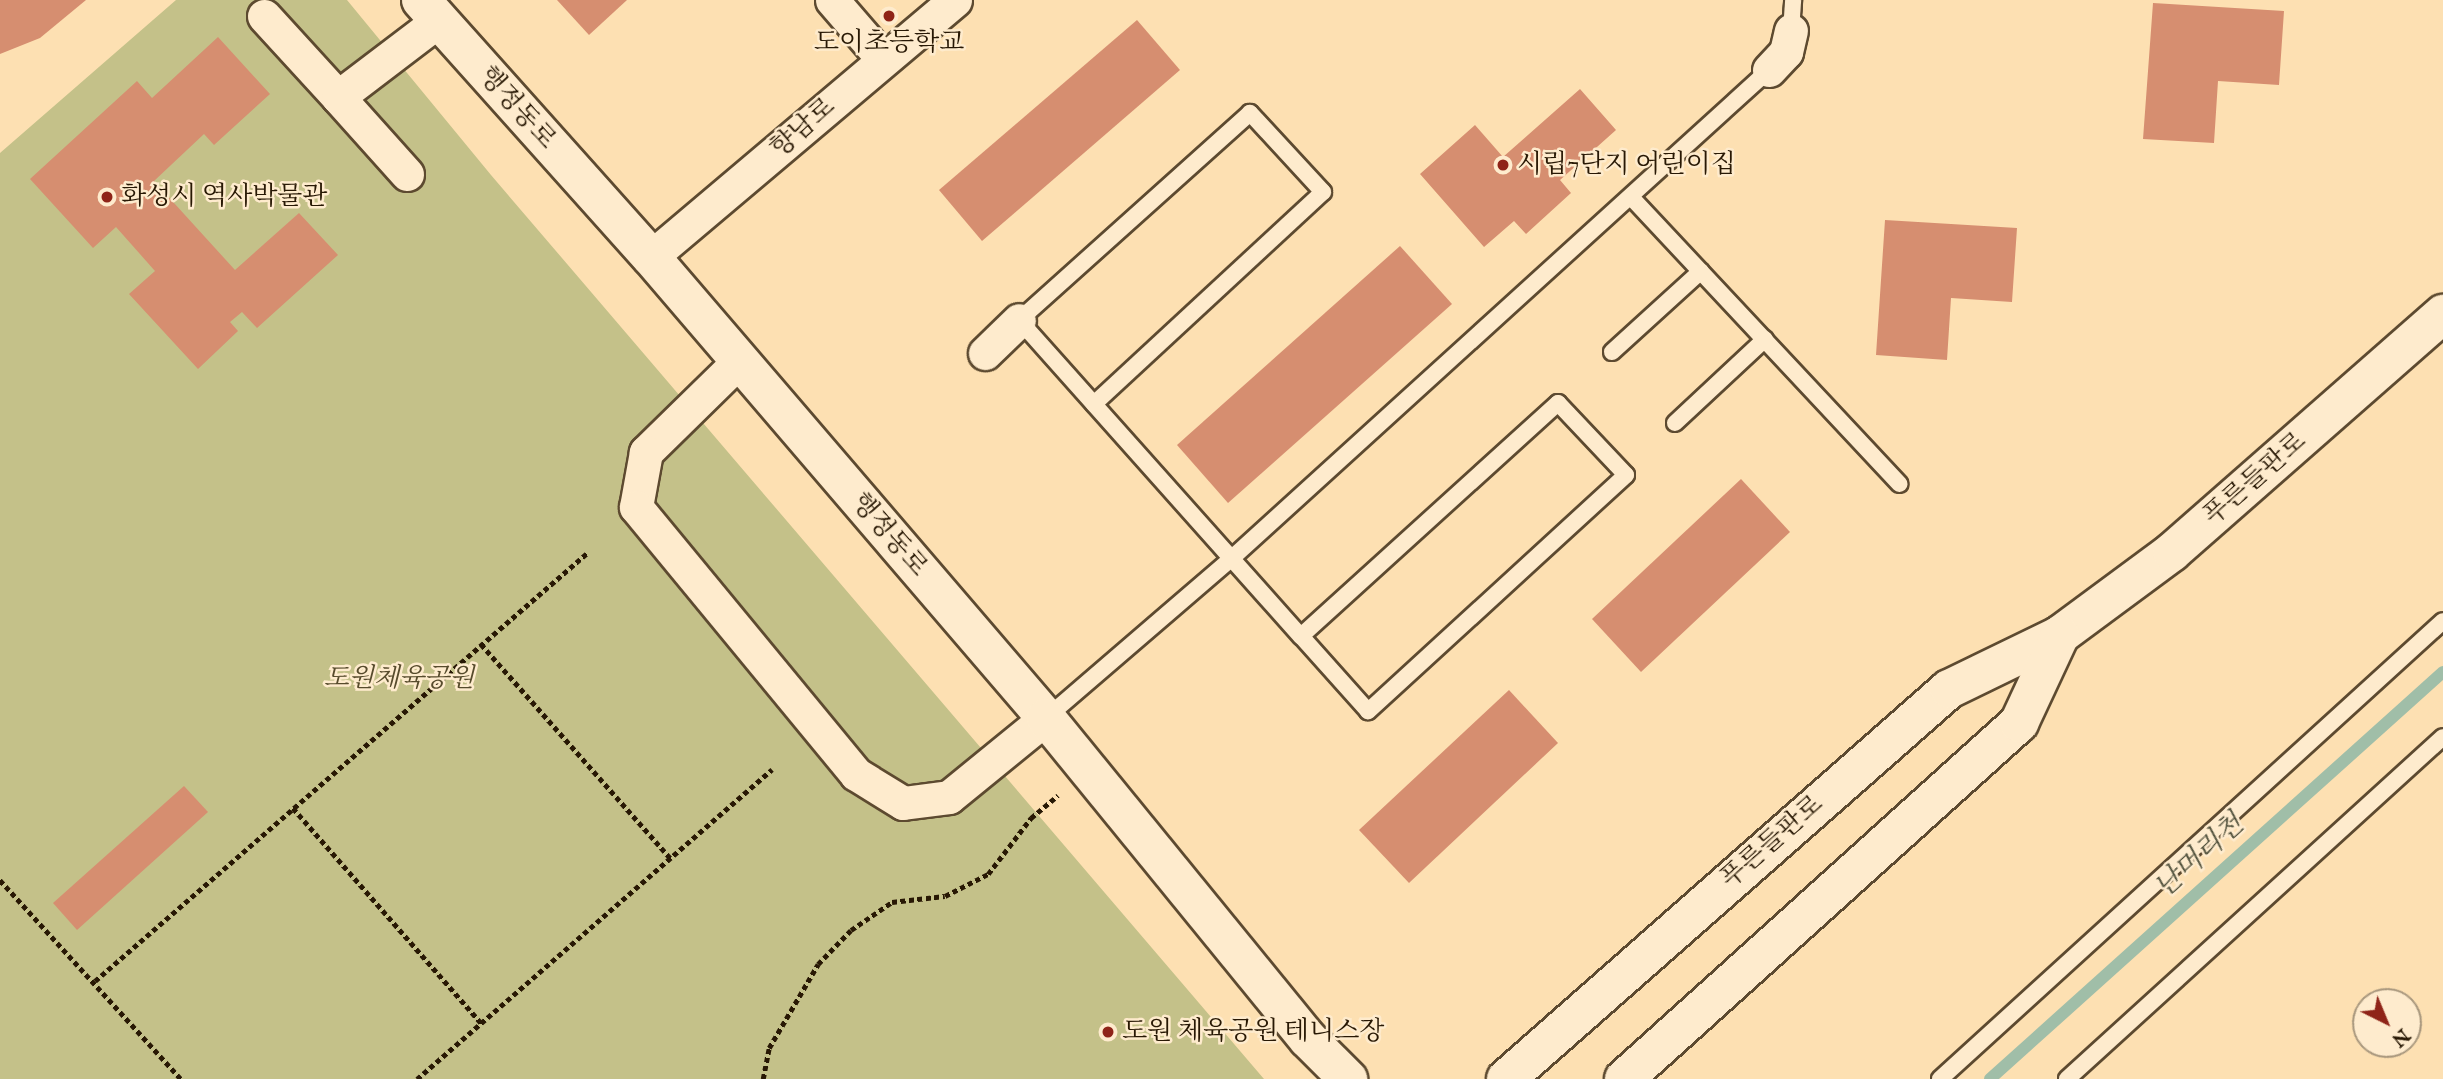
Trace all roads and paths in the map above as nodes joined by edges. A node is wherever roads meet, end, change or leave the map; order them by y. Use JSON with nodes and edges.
{"nodes":[{"id":1,"x":832,"y":0,"type":"edge"},
{"id":2,"x":955,"y":0,"type":"edge"},
{"id":3,"x":430,"y":10,"type":"edge"},
{"id":4,"x":1792,"y":15,"type":"edge"},
{"id":5,"x":264,"y":16,"type":"dead end"},
{"id":6,"x":883,"y":59,"type":"junction"},
{"id":7,"x":1769,"y":71,"type":"joint"},
{"id":8,"x":338,"y":97,"type":"junction"},
{"id":9,"x":407,"y":174,"type":"dead end"},
{"id":10,"x":1631,"y":197,"type":"junction"},
{"id":11,"x":651,"y":257,"type":"junction"},
{"id":12,"x":1701,"y":271,"type":"junction"},
{"id":13,"x":2443,"y":314,"type":"edge"},
{"id":14,"x":1019,"y":320,"type":"junction"},
{"id":15,"x":1765,"y":340,"type":"junction"},
{"id":16,"x":1612,"y":352,"type":"dead end"},
{"id":17,"x":985,"y":353,"type":"dead end"},
{"id":18,"x":740,"y":360,"type":"junction"},
{"id":19,"x":1094,"y":404,"type":"junction"},
{"id":20,"x":1675,"y":423,"type":"dead end"},
{"id":21,"x":1900,"y":484,"type":"dead end"},
{"id":22,"x":587,"y":553,"type":"dead end"},
{"id":23,"x":1232,"y":558,"type":"junction"},
{"id":24,"x":2443,"y":621,"type":"edge"},
{"id":25,"x":2060,"y":635,"type":"junction"},
{"id":26,"x":1301,"y":636,"type":"junction"},
{"id":27,"x":481,"y":644,"type":"junction"},
{"id":28,"x":1046,"y":718,"type":"junction"},
{"id":29,"x":2443,"y":737,"type":"edge"},
{"id":30,"x":772,"y":769,"type":"dead end"},
{"id":31,"x":293,"y":808,"type":"junction"},
{"id":32,"x":1031,"y":818,"type":"dead end"},
{"id":33,"x":670,"y":858,"type":"junction"},
{"id":34,"x":0,"y":880,"type":"edge"},
{"id":35,"x":95,"y":981,"type":"junction"},
{"id":36,"x":481,"y":1023,"type":"junction"},
{"id":37,"x":181,"y":1079,"type":"edge"},
{"id":38,"x":417,"y":1079,"type":"edge"},
{"id":39,"x":763,"y":1079,"type":"edge"},
{"id":40,"x":1348,"y":1079,"type":"edge"},
{"id":41,"x":1506,"y":1079,"type":"edge"},
{"id":42,"x":1624,"y":1079,"type":"edge"},
{"id":43,"x":1940,"y":1079,"type":"edge"},
{"id":44,"x":2067,"y":1079,"type":"edge"}],
"edges":[{"from":1,"to":6,"type":"street"},
{"from":2,"to":6,"type":"street","name":"향남로"},
{"from":3,"to":8,"type":"street"},
{"from":3,"to":11,"type":"main road","name":"행정동로"},
{"from":4,"to":7,"type":"street"},
{"from":5,"to":8,"type":"street"},
{"from":6,"to":11,"type":"street","name":"향남로"},
{"from":7,"to":10,"type":"lane"},
{"from":8,"to":9,"type":"street"},
{"from":10,"to":12,"type":"lane"},
{"from":10,"to":23,"type":"lane"},
{"from":11,"to":18,"type":"main road","name":"행정동로"},
{"from":12,"to":15,"type":"lane"},
{"from":12,"to":16,"type":"lane"},
{"from":13,"to":25,"type":"main road","name":"푸른들판로"},
{"from":14,"to":17,"type":"street"},
{"from":14,"to":19,"type":"lane"},
{"from":14,"to":19,"type":"lane"},
{"from":15,"to":20,"type":"lane"},
{"from":15,"to":21,"type":"lane"},
{"from":18,"to":28,"type":"main road","name":"행정동로"},
{"from":18,"to":28,"type":"street"},
{"from":19,"to":23,"type":"lane"},
{"from":22,"to":27,"type":"path"},
{"from":23,"to":26,"type":"lane"},
{"from":23,"to":28,"type":"lane"},
{"from":24,"to":43,"type":"lane"},
{"from":25,"to":41,"type":"main road","name":"푸른들판로"},
{"from":25,"to":42,"type":"main road","name":"푸른들판로"},
{"from":26,"to":26,"type":"lane"},
{"from":27,"to":31,"type":"path"},
{"from":27,"to":33,"type":"path"},
{"from":28,"to":40,"type":"main road","name":"행정동로"},
{"from":29,"to":44,"type":"lane"},
{"from":30,"to":33,"type":"path"},
{"from":31,"to":35,"type":"path"},
{"from":31,"to":36,"type":"path"},
{"from":32,"to":39,"type":"path"},
{"from":33,"to":36,"type":"path"},
{"from":34,"to":35,"type":"path"},
{"from":35,"to":37,"type":"path"},
{"from":36,"to":38,"type":"path"}]}
